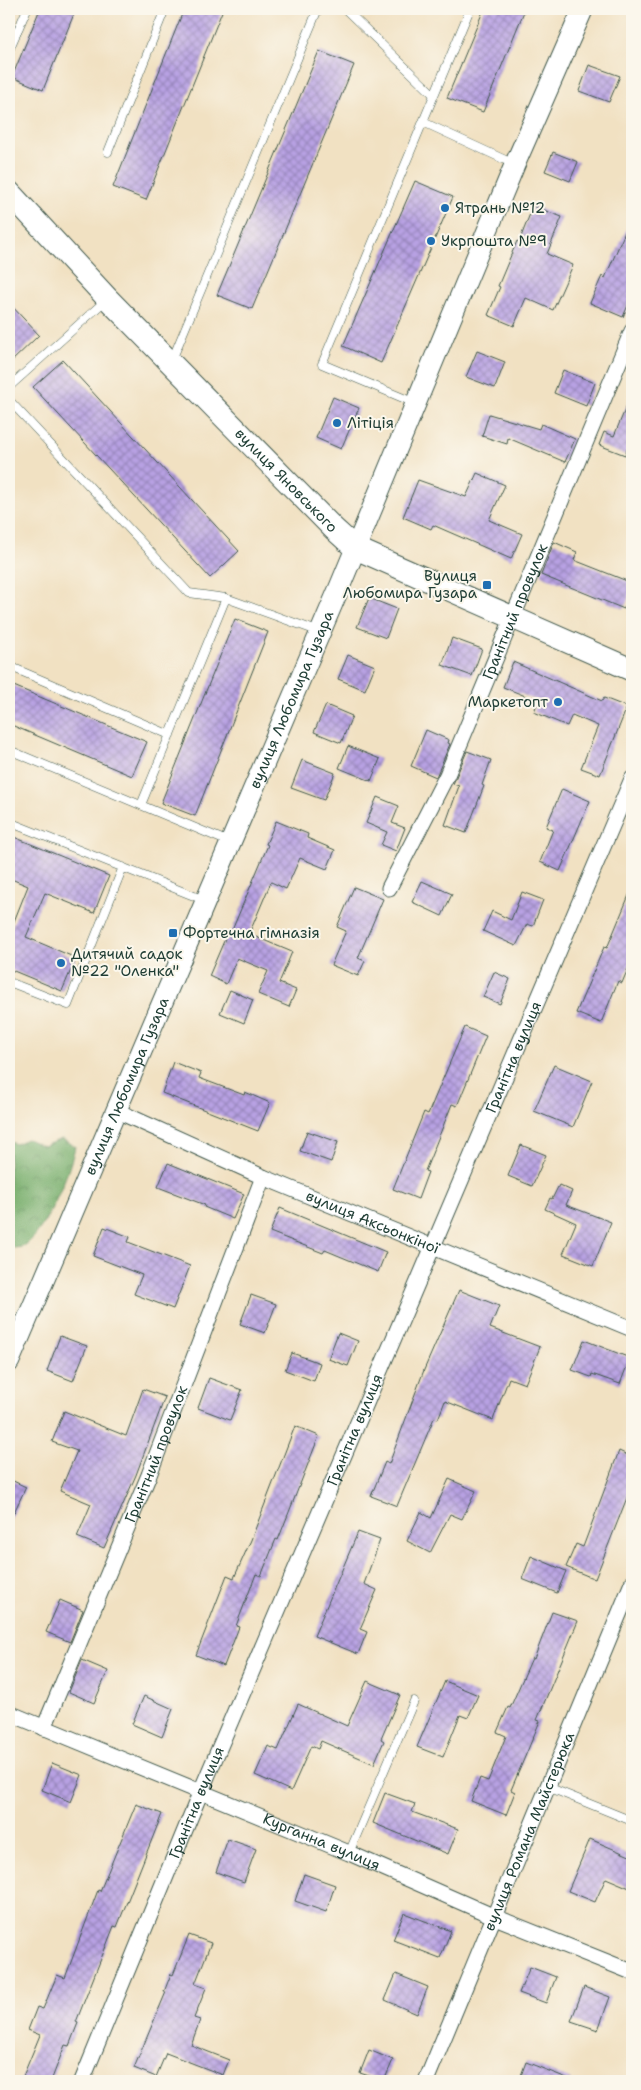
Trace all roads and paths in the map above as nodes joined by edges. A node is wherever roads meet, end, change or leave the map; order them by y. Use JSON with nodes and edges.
{"nodes":[{"id":1,"x":27,"y":9,"type":"edge"},
{"id":2,"x":165,"y":9,"type":"edge"},
{"id":3,"x":318,"y":9,"type":"edge"},
{"id":4,"x":345,"y":9,"type":"edge"},
{"id":5,"x":470,"y":9,"type":"edge"},
{"id":6,"x":583,"y":9,"type":"edge"},
{"id":7,"x":9,"y":47,"type":"edge"},
{"id":8,"x":434,"y":94,"type":"junction"},
{"id":9,"x":423,"y":122,"type":"junction"},
{"id":10,"x":108,"y":152,"type":"dead end"},
{"id":11,"x":515,"y":164,"type":"junction"},
{"id":12,"x":9,"y":192,"type":"edge"},
{"id":13,"x":108,"y":299,"type":"junction"},
{"id":14,"x":632,"y":331,"type":"edge"},
{"id":15,"x":171,"y":362,"type":"junction"},
{"id":16,"x":9,"y":387,"type":"edge"},
{"id":17,"x":9,"y":400,"type":"edge"},
{"id":18,"x":415,"y":403,"type":"junction"},
{"id":19,"x":355,"y":548,"type":"junction"},
{"id":20,"x":226,"y":598,"type":"junction"},
{"id":21,"x":514,"y":618,"type":"junction"},
{"id":22,"x":320,"y":632,"type":"junction"},
{"id":23,"x":9,"y":666,"type":"edge"},
{"id":24,"x":632,"y":670,"type":"edge"},
{"id":25,"x":170,"y":734,"type":"junction"},
{"id":26,"x":9,"y":750,"type":"edge"},
{"id":27,"x":632,"y":780,"type":"edge"},
{"id":28,"x":141,"y":805,"type":"junction"},
{"id":29,"x":9,"y":822,"type":"edge"},
{"id":30,"x":229,"y":842,"type":"junction"},
{"id":31,"x":123,"y":867,"type":"junction"},
{"id":32,"x":389,"y":888,"type":"dead end"},
{"id":33,"x":206,"y":900,"type":"junction"},
{"id":34,"x":9,"y":982,"type":"edge"},
{"id":35,"x":115,"y":1110,"type":"junction"},
{"id":36,"x":263,"y":1177,"type":"junction"},
{"id":37,"x":433,"y":1247,"type":"junction"},
{"id":38,"x":632,"y":1328,"type":"edge"},
{"id":39,"x":9,"y":1362,"type":"edge"},
{"id":40,"x":632,"y":1583,"type":"edge"},
{"id":41,"x":414,"y":1701,"type":"dead end"},
{"id":42,"x":9,"y":1713,"type":"edge"},
{"id":43,"x":44,"y":1728,"type":"junction"},
{"id":44,"x":548,"y":1787,"type":"junction"},
{"id":45,"x":201,"y":1791,"type":"junction"},
{"id":46,"x":632,"y":1822,"type":"edge"},
{"id":47,"x":349,"y":1853,"type":"junction"},
{"id":48,"x":495,"y":1917,"type":"junction"},
{"id":49,"x":632,"y":1972,"type":"edge"},
{"id":50,"x":82,"y":2081,"type":"edge"},
{"id":51,"x":426,"y":2081,"type":"edge"}],
"edges":[{"from":1,"to":7,"type":"lane"},
{"from":2,"to":10,"type":"lane"},
{"from":3,"to":15,"type":"lane"},
{"from":4,"to":8,"type":"lane"},
{"from":5,"to":8,"type":"lane"},
{"from":6,"to":11,"type":"street","name":"вулиця Любомира Гузара"},
{"from":8,"to":9,"type":"lane"},
{"from":9,"to":11,"type":"lane"},
{"from":9,"to":18,"type":"lane"},
{"from":11,"to":18,"type":"street","name":"вулиця Любомира Гузара"},
{"from":12,"to":13,"type":"main road","name":"вулиця Яновського"},
{"from":13,"to":15,"type":"main road","name":"вулиця Яновського"},
{"from":13,"to":16,"type":"lane"},
{"from":14,"to":21,"type":"street","name":"Гранітний провулок"},
{"from":15,"to":19,"type":"main road","name":"вулиця Яновського"},
{"from":17,"to":20,"type":"lane"},
{"from":18,"to":19,"type":"street","name":"вулиця Любомира Гузара"},
{"from":19,"to":21,"type":"main road","name":"вулиця Яновського"},
{"from":19,"to":22,"type":"street","name":"вулиця Любомира Гузара"},
{"from":20,"to":22,"type":"lane"},
{"from":20,"to":25,"type":"lane"},
{"from":21,"to":24,"type":"main road","name":"вулиця Яновського"},
{"from":21,"to":32,"type":"street","name":"Гранітний провулок"},
{"from":22,"to":30,"type":"street","name":"вулиця Любомира Гузара"},
{"from":23,"to":25,"type":"lane"},
{"from":25,"to":28,"type":"lane"},
{"from":26,"to":28,"type":"lane"},
{"from":27,"to":37,"type":"street","name":"Гранітна вулиця"},
{"from":28,"to":30,"type":"lane"},
{"from":29,"to":31,"type":"lane"},
{"from":30,"to":33,"type":"street","name":"вулиця Любомира Гузара"},
{"from":31,"to":33,"type":"lane"},
{"from":31,"to":34,"type":"lane"},
{"from":33,"to":35,"type":"street","name":"вулиця Любомира Гузара"},
{"from":35,"to":36,"type":"street","name":"вулиця Аксьонкіної"},
{"from":35,"to":39,"type":"street","name":"вулиця Любомира Гузара"},
{"from":36,"to":37,"type":"street","name":"вулиця Аксьонкіної"},
{"from":36,"to":43,"type":"street","name":"Гранітний провулок"},
{"from":37,"to":38,"type":"street","name":"вулиця Аксьонкіної"},
{"from":37,"to":45,"type":"street","name":"Гранітна вулиця"},
{"from":40,"to":44,"type":"street","name":"вулиця Романа Майстерюка"},
{"from":41,"to":47,"type":"lane"},
{"from":42,"to":43,"type":"street","name":"Курганна вулиця"},
{"from":43,"to":45,"type":"street","name":"Курганна вулиця"},
{"from":44,"to":46,"type":"lane"},
{"from":44,"to":48,"type":"street","name":"вулиця Романа Майстерюка"},
{"from":45,"to":47,"type":"street","name":"Курганна вулиця"},
{"from":45,"to":50,"type":"street","name":"Гранітна вулиця"},
{"from":47,"to":48,"type":"street","name":"Курганна вулиця"},
{"from":48,"to":49,"type":"street","name":"Курганна вулиця"},
{"from":48,"to":51,"type":"street","name":"вулиця Романа Майстерюка"}]}
